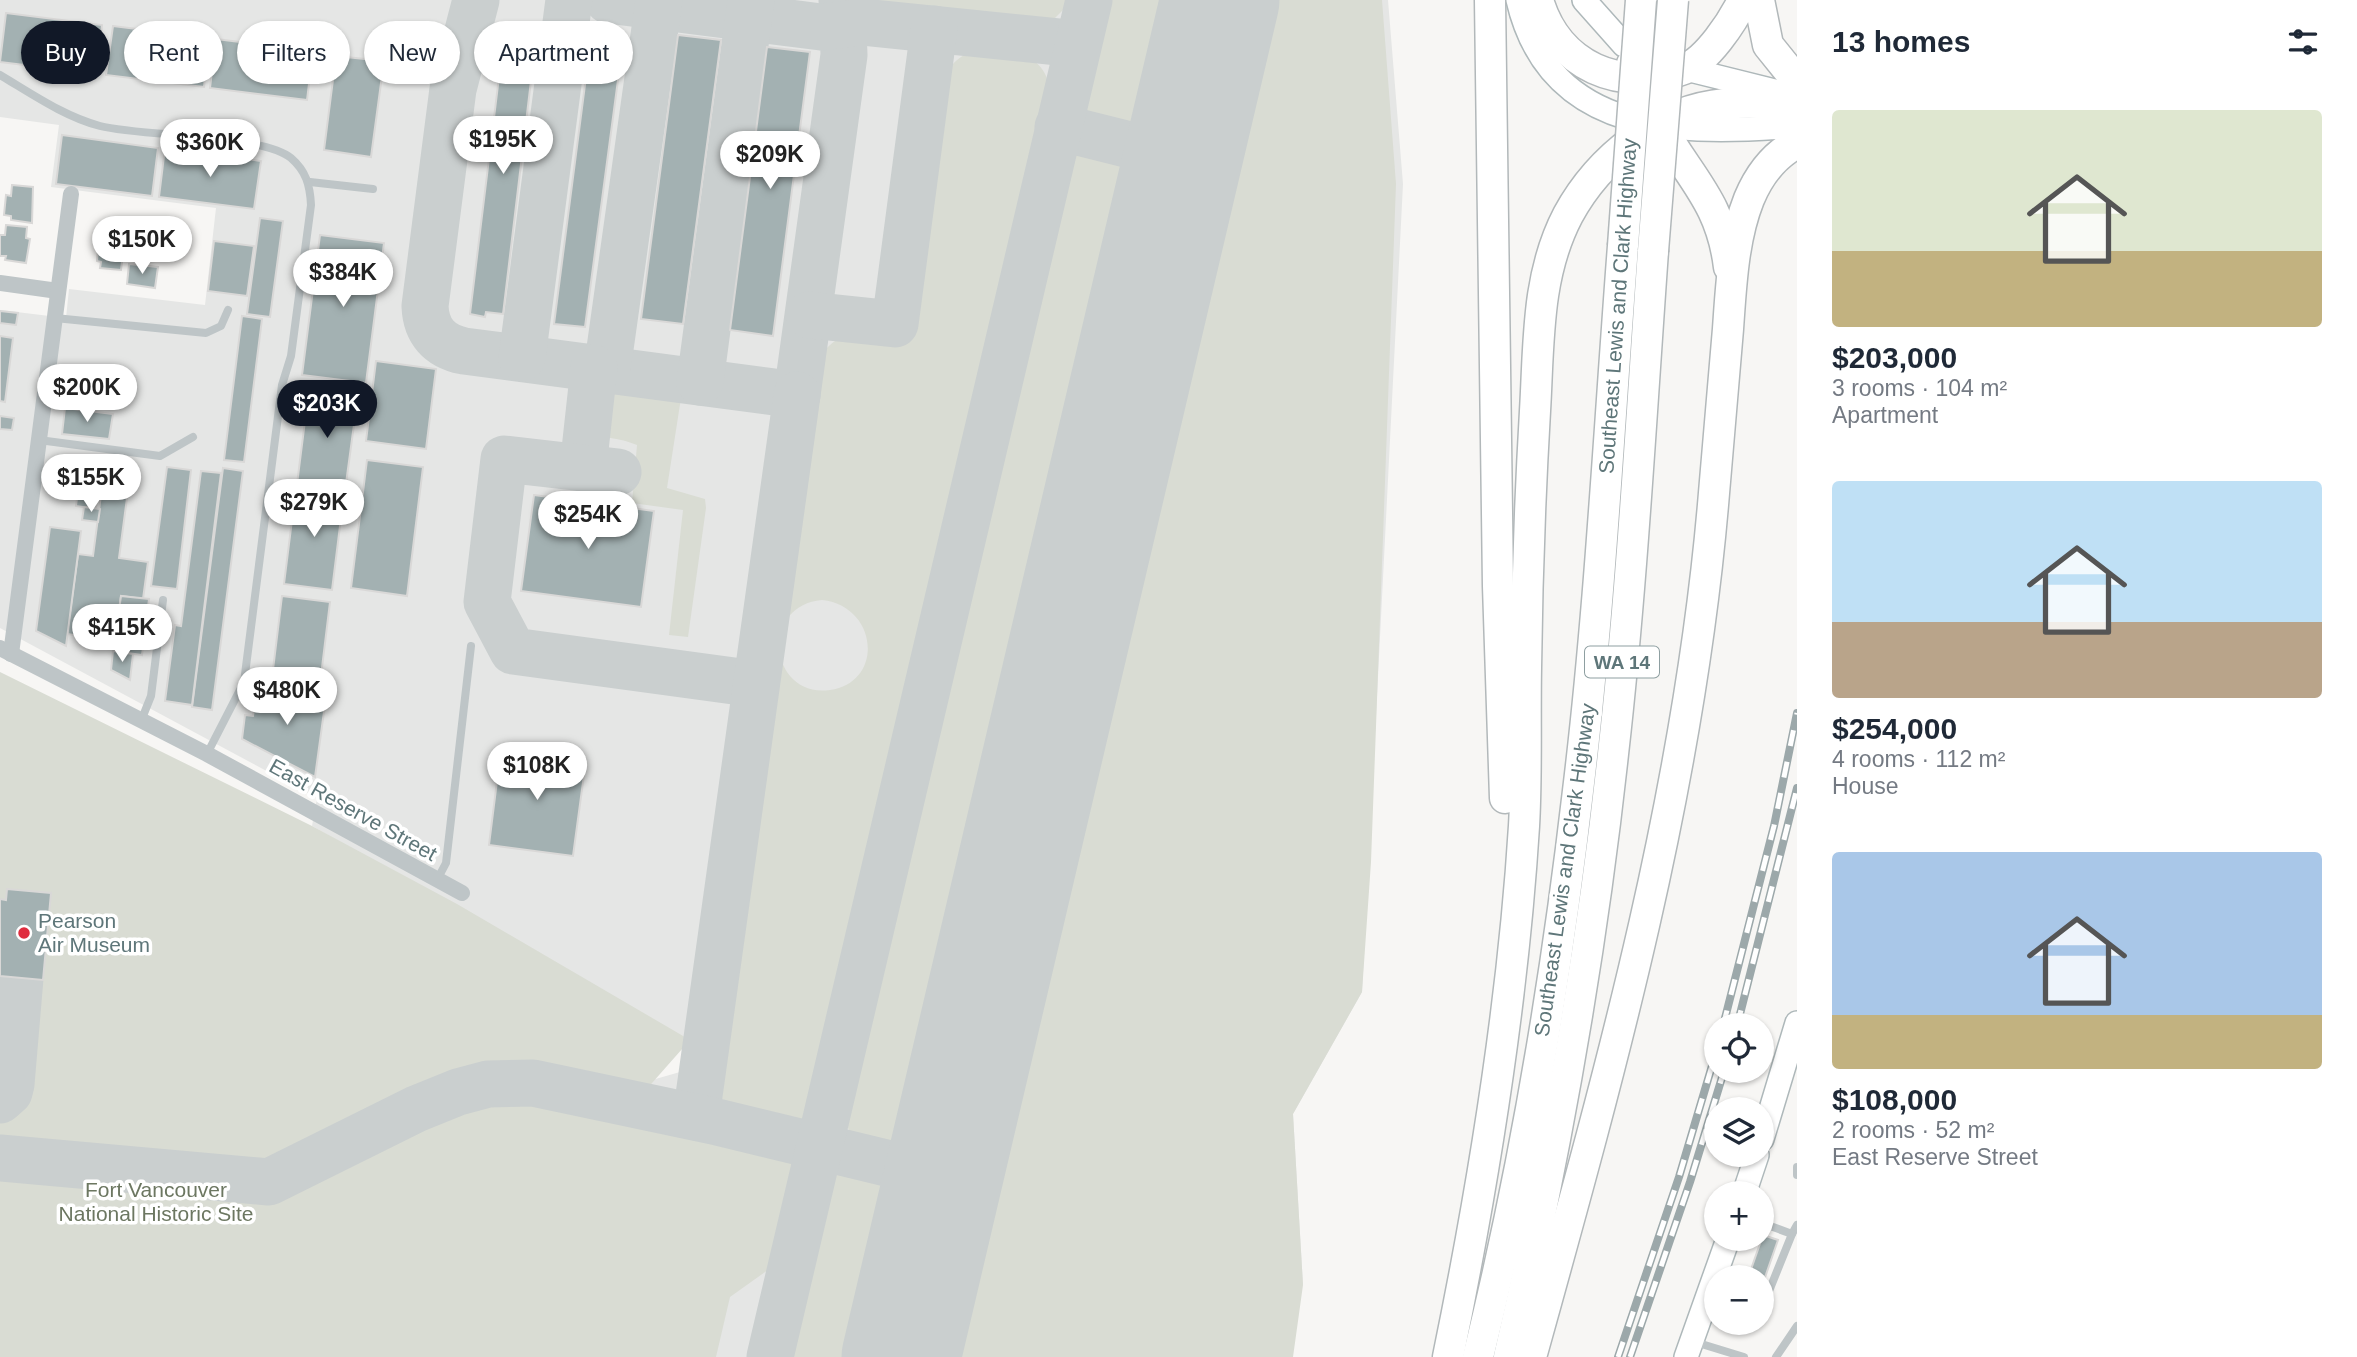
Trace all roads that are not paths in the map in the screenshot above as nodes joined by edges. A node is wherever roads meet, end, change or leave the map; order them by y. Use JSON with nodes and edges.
{"nodes":[{"id":1,"x":1490,"y":0,"type":"edge"},
{"id":2,"x":1518,"y":0,"type":"edge"},
{"id":3,"x":1538,"y":0,"type":"edge"},
{"id":4,"x":1584,"y":0,"type":"edge"},
{"id":5,"x":1641,"y":0,"type":"edge"},
{"id":6,"x":1673,"y":0,"type":"edge"},
{"id":7,"x":1743,"y":0,"type":"edge"},
{"id":8,"x":1759,"y":0,"type":"edge"},
{"id":9,"x":1624,"y":45,"type":"junction"},
{"id":10,"x":1686,"y":69,"type":"junction"},
{"id":11,"x":0,"y":75,"type":"edge"},
{"id":12,"x":1639,"y":78,"type":"junction"},
{"id":13,"x":1797,"y":81,"type":"edge"},
{"id":14,"x":1797,"y":97,"type":"edge"},
{"id":15,"x":1797,"y":104,"type":"edge"},
{"id":16,"x":1660,"y":124,"type":"junction"},
{"id":17,"x":1797,"y":125,"type":"edge"},
{"id":18,"x":1797,"y":143,"type":"edge"},
{"id":19,"x":310,"y":182,"type":"junction"},
{"id":20,"x":373,"y":188,"type":"dead end"},
{"id":21,"x":71,"y":194,"type":"dead end"},
{"id":22,"x":0,"y":283,"type":"edge"},
{"id":23,"x":1731,"y":288,"type":"junction"},
{"id":24,"x":58,"y":291,"type":"junction"},
{"id":25,"x":228,"y":310,"type":"dead end"},
{"id":26,"x":55,"y":318,"type":"junction"},
{"id":27,"x":192,"y":437,"type":"dead end"},
{"id":28,"x":39,"y":440,"type":"junction"},
{"id":29,"x":163,"y":600,"type":"dead end"},
{"id":30,"x":471,"y":646,"type":"dead end"},
{"id":31,"x":5,"y":651,"type":"edge"},
{"id":32,"x":141,"y":721,"type":"junction"},
{"id":33,"x":207,"y":754,"type":"junction"},
{"id":34,"x":437,"y":880,"type":"junction"},
{"id":35,"x":462,"y":894,"type":"dead end"},
{"id":36,"x":1504,"y":1016,"type":"junction"},
{"id":37,"x":1797,"y":1023,"type":"edge"},
{"id":38,"x":1774,"y":1099,"type":"edge"},
{"id":39,"x":1797,"y":1167,"type":"edge"},
{"id":40,"x":1797,"y":1175,"type":"edge"},
{"id":41,"x":1797,"y":1225,"type":"edge"},
{"id":42,"x":1774,"y":1227,"type":"edge"},
{"id":43,"x":1792,"y":1234,"type":"junction"},
{"id":44,"x":1724,"y":1251,"type":"edge"},
{"id":45,"x":1774,"y":1279,"type":"edge"},
{"id":46,"x":1797,"y":1326,"type":"edge"},
{"id":47,"x":1689,"y":1349,"type":"edge"},
{"id":48,"x":1448,"y":1357,"type":"edge"},
{"id":49,"x":1478,"y":1357,"type":"edge"},
{"id":50,"x":1509,"y":1357,"type":"edge"},
{"id":51,"x":1531,"y":1357,"type":"edge"},
{"id":52,"x":1744,"y":1357,"type":"edge"},
{"id":53,"x":1776,"y":1357,"type":"edge"}],
"edges":[{"from":1,"to":36,"type":"highway"},
{"from":2,"to":16,"type":"street"},
{"from":3,"to":12,"type":"highway"},
{"from":4,"to":9,"type":"street"},
{"from":5,"to":49,"type":"highway","name":"Southeast Lewis and Clark Highway","number":"WA 14","bridge":true},
{"from":6,"to":50,"type":"highway","name":"Southeast Lewis and Clark Highway","number":"WA 14","bridge":true},
{"from":7,"to":10,"type":"highway"},
{"from":8,"to":13,"type":"highway"},
{"from":9,"to":10,"type":"street"},
{"from":9,"to":12,"type":"highway"},
{"from":10,"to":12,"type":"highway"},
{"from":10,"to":14,"type":"street"},
{"from":11,"to":19,"type":"lane"},
{"from":12,"to":16,"type":"highway"},
{"from":15,"to":16,"type":"highway"},
{"from":16,"to":17,"type":"street"},
{"from":16,"to":23,"type":"highway"},
{"from":16,"to":36,"type":"highway"},
{"from":18,"to":23,"type":"highway"},
{"from":19,"to":20,"type":"lane"},
{"from":19,"to":33,"type":"lane"},
{"from":21,"to":24,"type":"street"},
{"from":22,"to":24,"type":"street"},
{"from":23,"to":51,"type":"highway"},
{"from":24,"to":26,"type":"street"},
{"from":25,"to":26,"type":"lane"},
{"from":26,"to":28,"type":"street"},
{"from":27,"to":28,"type":"lane"},
{"from":28,"to":31,"type":"street"},
{"from":29,"to":32,"type":"lane"},
{"from":30,"to":34,"type":"lane"},
{"from":31,"to":32,"type":"street","name":"East Reserve Street"},
{"from":32,"to":33,"type":"street","name":"East Reserve Street"},
{"from":33,"to":34,"type":"street","name":"East Reserve Street"},
{"from":34,"to":35,"type":"street","name":"East Reserve Street"},
{"from":36,"to":48,"type":"highway"},
{"from":37,"to":38,"type":"street"},
{"from":39,"to":40,"type":"lane"},
{"from":41,"to":43,"type":"lane"},
{"from":42,"to":43,"type":"lane"},
{"from":43,"to":45,"type":"lane"},
{"from":44,"to":47,"type":"street"},
{"from":46,"to":53,"type":"lane"},
{"from":47,"to":52,"type":"lane"}]}
